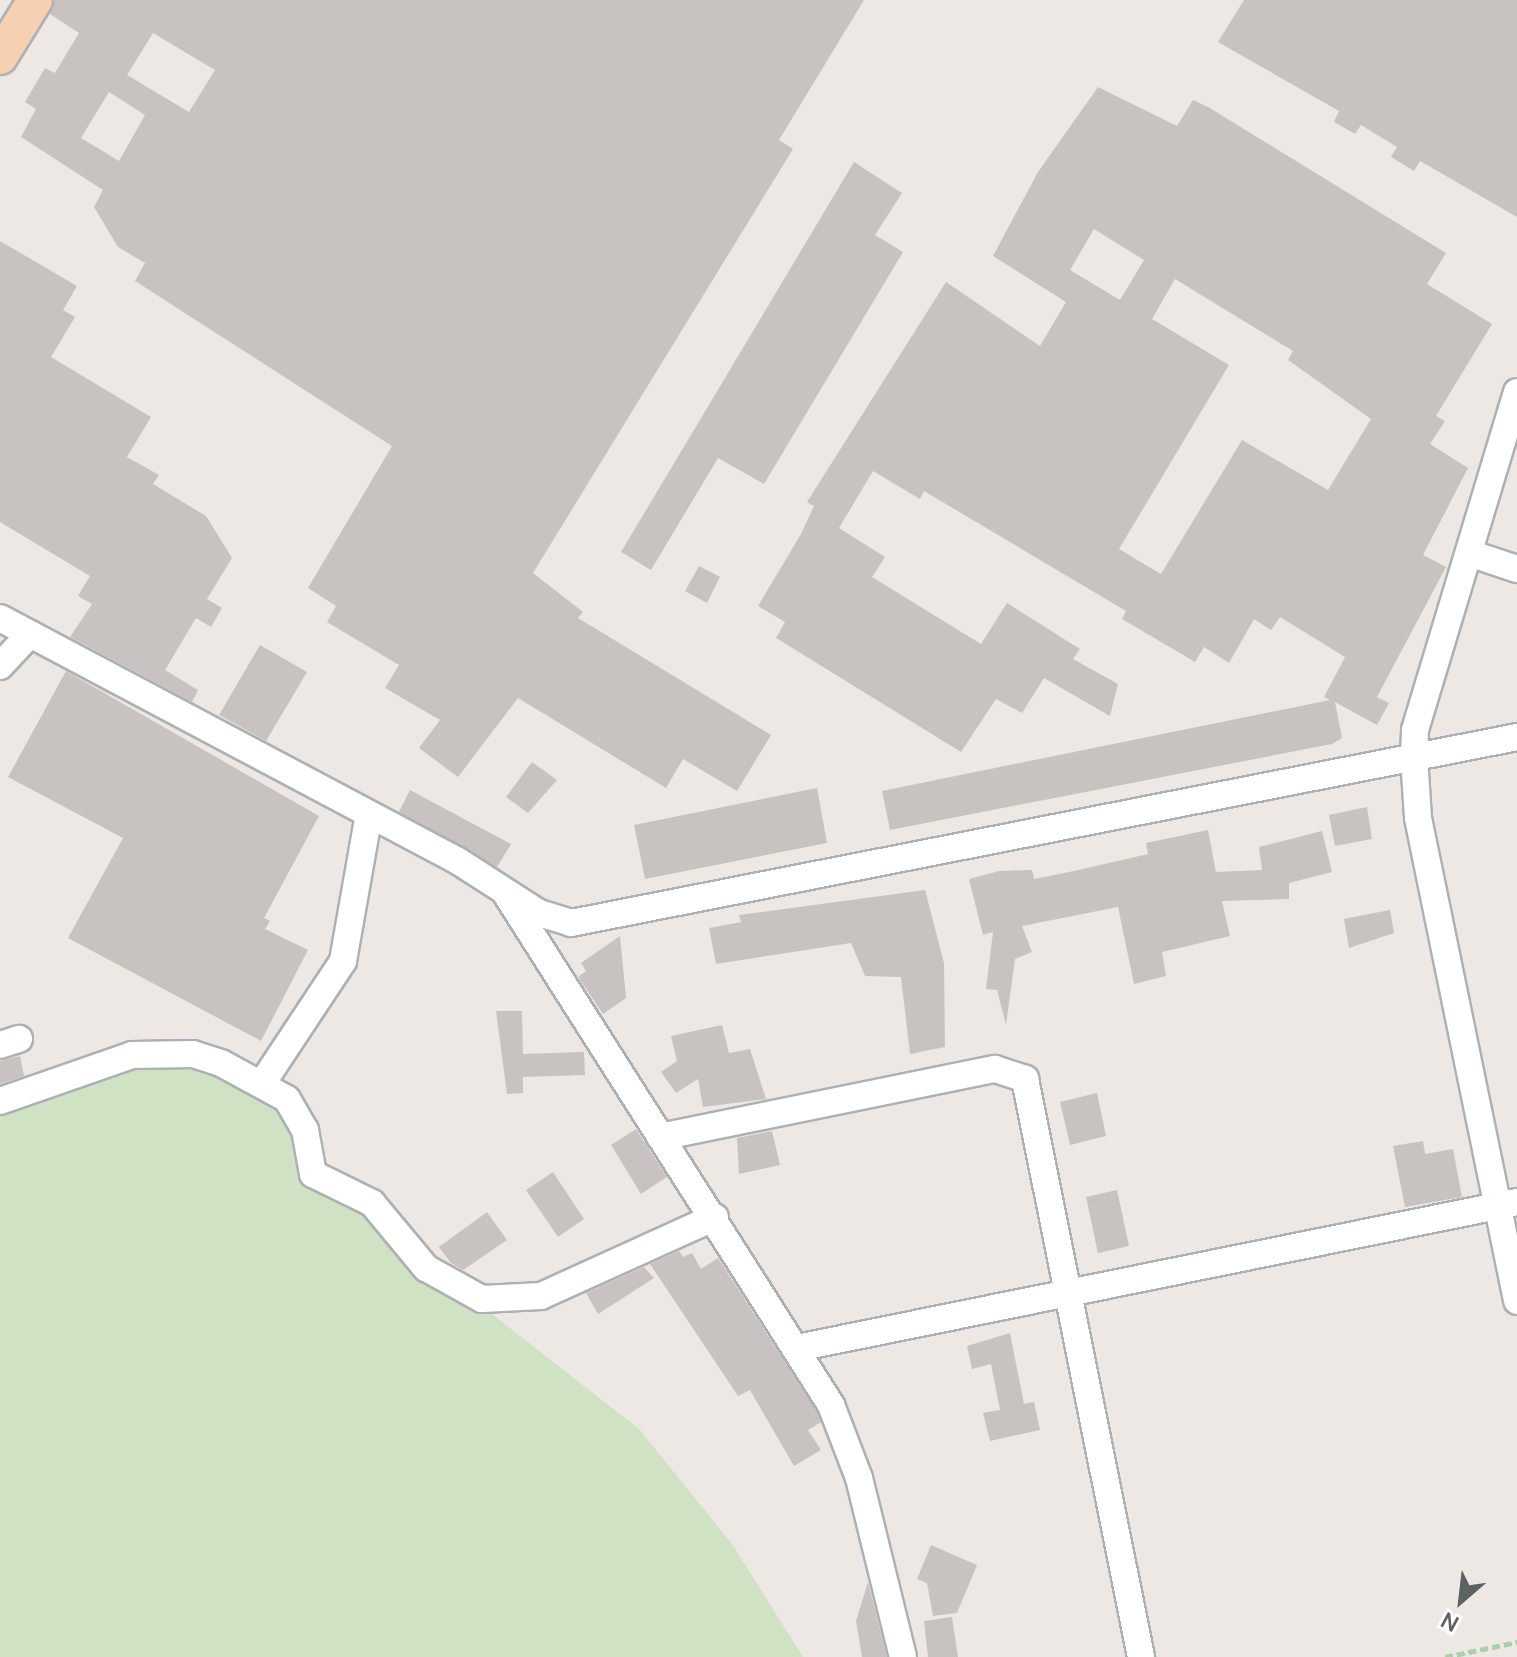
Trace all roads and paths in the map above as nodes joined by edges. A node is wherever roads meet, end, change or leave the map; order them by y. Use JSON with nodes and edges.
{"nodes":[{"id":1,"x":35,"y":0,"type":"edge"},
{"id":2,"x":0,"y":57,"type":"edge"},
{"id":3,"x":1517,"y":392,"type":"edge"},
{"id":4,"x":1469,"y":553,"type":"junction"},
{"id":5,"x":1517,"y":569,"type":"edge"},
{"id":6,"x":0,"y":618,"type":"edge"},
{"id":7,"x":30,"y":634,"type":"junction"},
{"id":8,"x":0,"y":666,"type":"edge"},
{"id":9,"x":1517,"y":737,"type":"edge"},
{"id":10,"x":1414,"y":757,"type":"junction"},
{"id":11,"x":369,"y":814,"type":"junction"},
{"id":12,"x":505,"y":893,"type":"junction"},
{"id":13,"x":263,"y":1082,"type":"junction"},
{"id":14,"x":0,"y":1101,"type":"edge"},
{"id":15,"x":660,"y":1137,"type":"junction"},
{"id":16,"x":1508,"y":1204,"type":"edge"},
{"id":17,"x":715,"y":1217,"type":"junction"},
{"id":18,"x":1072,"y":1292,"type":"junction"},
{"id":19,"x":1517,"y":1301,"type":"edge"},
{"id":20,"x":797,"y":1348,"type":"junction"},
{"id":21,"x":1517,"y":1642,"type":"edge"},
{"id":22,"x":903,"y":1657,"type":"edge"},
{"id":23,"x":1141,"y":1657,"type":"edge"},
{"id":24,"x":1445,"y":1657,"type":"edge"}],
"edges":[{"from":1,"to":2,"type":"main road"},
{"from":3,"to":4,"type":"street"},
{"from":4,"to":5,"type":"street"},
{"from":4,"to":10,"type":"street"},
{"from":6,"to":7,"type":"street"},
{"from":7,"to":8,"type":"street"},
{"from":7,"to":11,"type":"street"},
{"from":9,"to":10,"type":"street"},
{"from":10,"to":12,"type":"street"},
{"from":10,"to":16,"type":"street"},
{"from":11,"to":12,"type":"street"},
{"from":11,"to":13,"type":"street"},
{"from":12,"to":15,"type":"street"},
{"from":13,"to":14,"type":"street"},
{"from":13,"to":17,"type":"street"},
{"from":15,"to":17,"type":"street"},
{"from":15,"to":18,"type":"street"},
{"from":16,"to":18,"type":"street"},
{"from":16,"to":19,"type":"street"},
{"from":17,"to":20,"type":"street"},
{"from":18,"to":20,"type":"street"},
{"from":18,"to":23,"type":"street"},
{"from":20,"to":22,"type":"street"},
{"from":21,"to":24,"type":"path"}]}
